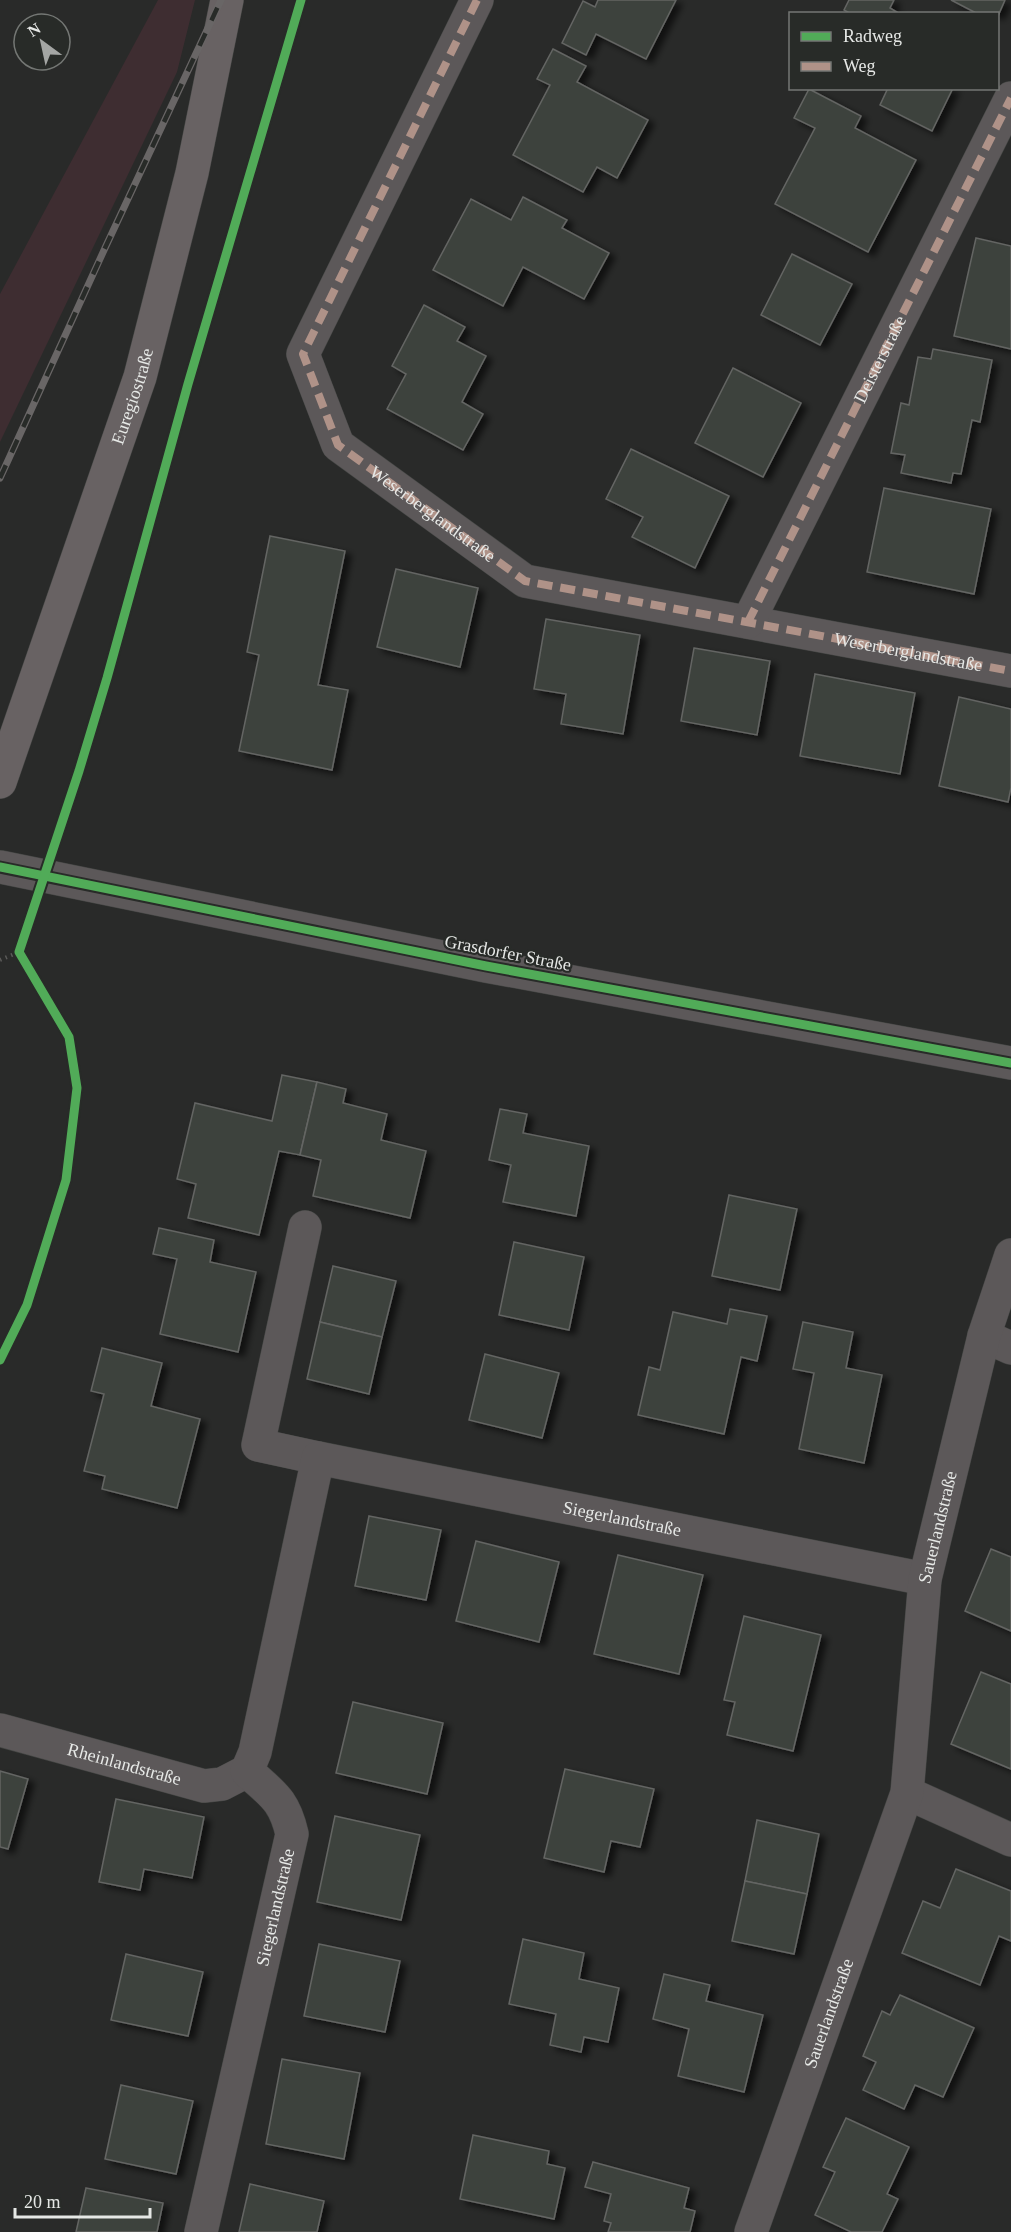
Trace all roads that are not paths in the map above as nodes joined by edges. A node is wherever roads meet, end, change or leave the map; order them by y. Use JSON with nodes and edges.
{"nodes":[{"id":1,"x":226,"y":0,"type":"edge"},
{"id":2,"x":477,"y":0,"type":"edge"},
{"id":3,"x":1011,"y":98,"type":"edge"},
{"id":4,"x":748,"y":622,"type":"junction"},
{"id":5,"x":1011,"y":670,"type":"edge"},
{"id":6,"x":0,"y":782,"type":"edge"},
{"id":7,"x":0,"y":867,"type":"edge"},
{"id":8,"x":1011,"y":1063,"type":"edge"},
{"id":9,"x":304,"y":1227,"type":"dead end"},
{"id":10,"x":1011,"y":1255,"type":"edge"},
{"id":11,"x":997,"y":1342,"type":"edge"},
{"id":12,"x":318,"y":1458,"type":"junction"},
{"id":13,"x":925,"y":1579,"type":"junction"},
{"id":14,"x":0,"y":1730,"type":"edge"},
{"id":15,"x":247,"y":1771,"type":"junction"},
{"id":16,"x":907,"y":1793,"type":"junction"},
{"id":17,"x":1011,"y":1840,"type":"edge"},
{"id":18,"x":201,"y":2232,"type":"edge"},
{"id":19,"x":751,"y":2232,"type":"edge"}],
"edges":[{"from":1,"to":6,"type":"main road","name":"Euregiostraße"},
{"from":2,"to":4,"type":"street","name":"Weserberglandstraße"},
{"from":3,"to":4,"type":"street","name":"Deisterstraße"},
{"from":4,"to":5,"type":"street","name":"Weserberglandstraße"},
{"from":7,"to":8,"type":"street","name":"Grasdorfer Straße"},
{"from":9,"to":12,"type":"street","name":"Siegerlandstraße"},
{"from":10,"to":11,"type":"street","name":"Sauerlandstraße"},
{"from":11,"to":13,"type":"street","name":"Sauerlandstraße"},
{"from":12,"to":13,"type":"street","name":"Siegerlandstraße"},
{"from":12,"to":15,"type":"street"},
{"from":13,"to":16,"type":"street","name":"Sauerlandstraße"},
{"from":14,"to":15,"type":"street","name":"Rheinlandstraße"},
{"from":15,"to":18,"type":"street","name":"Siegerlandstraße"},
{"from":16,"to":17,"type":"street"},
{"from":16,"to":19,"type":"street","name":"Sauerlandstraße"}]}
